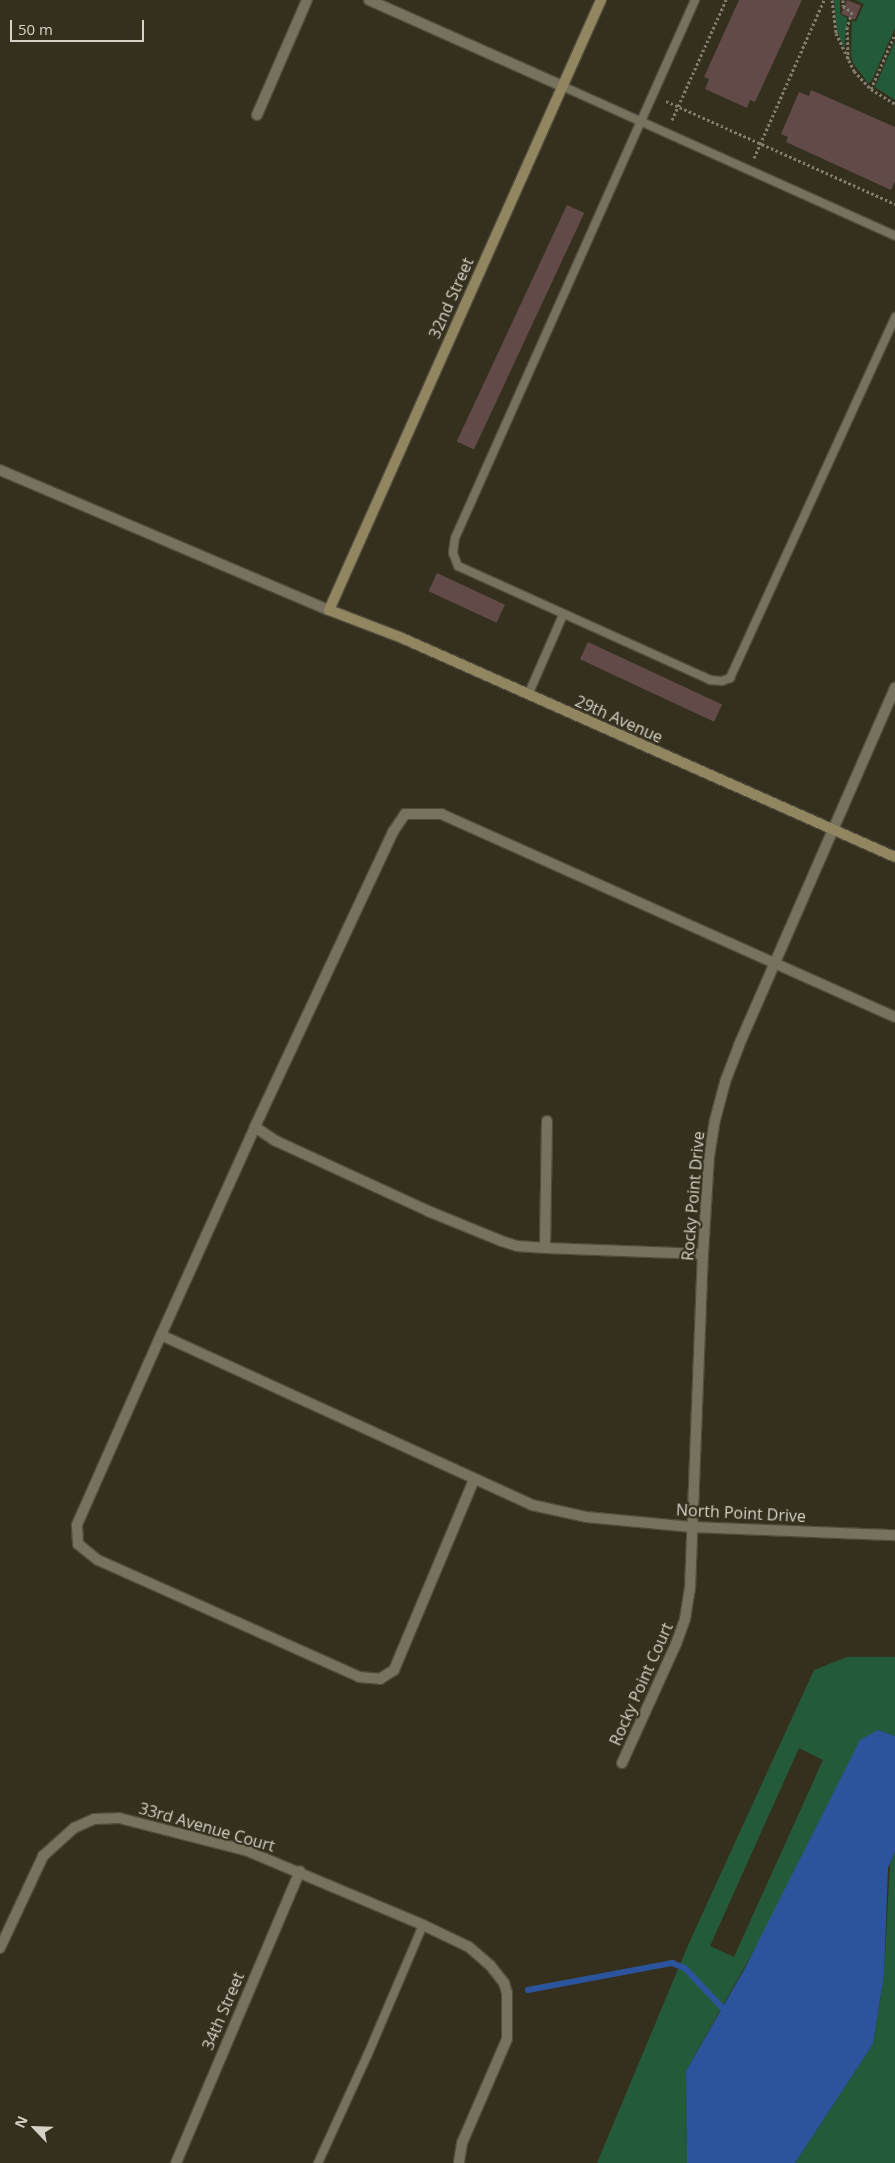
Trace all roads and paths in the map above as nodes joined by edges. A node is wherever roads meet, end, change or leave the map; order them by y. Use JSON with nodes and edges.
{"nodes":[{"id":1,"x":307,"y":0,"type":"edge"},
{"id":2,"x":369,"y":0,"type":"edge"},
{"id":3,"x":601,"y":0,"type":"edge"},
{"id":4,"x":695,"y":0,"type":"edge"},
{"id":5,"x":726,"y":0,"type":"edge"},
{"id":6,"x":824,"y":0,"type":"edge"},
{"id":7,"x":832,"y":0,"type":"edge"},
{"id":8,"x":843,"y":0,"type":"edge"},
{"id":9,"x":895,"y":34,"type":"edge"},
{"id":10,"x":848,"y":59,"type":"junction"},
{"id":11,"x":562,"y":86,"type":"junction"},
{"id":12,"x":871,"y":89,"type":"junction"},
{"id":13,"x":666,"y":101,"type":"dead end"},
{"id":14,"x":895,"y":104,"type":"edge"},
{"id":15,"x":678,"y":107,"type":"junction"},
{"id":16,"x":257,"y":115,"type":"dead end"},
{"id":17,"x":672,"y":120,"type":"dead end"},
{"id":18,"x":641,"y":121,"type":"junction"},
{"id":19,"x":761,"y":144,"type":"junction"},
{"id":20,"x":754,"y":158,"type":"dead end"},
{"id":21,"x":895,"y":204,"type":"edge"},
{"id":22,"x":895,"y":236,"type":"edge"},
{"id":23,"x":895,"y":317,"type":"edge"},
{"id":24,"x":0,"y":470,"type":"edge"},
{"id":25,"x":330,"y":610,"type":"junction"},
{"id":26,"x":563,"y":615,"type":"junction"},
{"id":27,"x":895,"y":688,"type":"edge"},
{"id":28,"x":528,"y":694,"type":"junction"},
{"id":29,"x":832,"y":830,"type":"junction"},
{"id":30,"x":895,"y":857,"type":"edge"},
{"id":31,"x":774,"y":964,"type":"junction"},
{"id":32,"x":895,"y":1017,"type":"edge"},
{"id":33,"x":547,"y":1121,"type":"dead end"},
{"id":34,"x":255,"y":1127,"type":"junction"},
{"id":35,"x":545,"y":1248,"type":"junction"},
{"id":36,"x":703,"y":1254,"type":"junction"},
{"id":37,"x":161,"y":1335,"type":"junction"},
{"id":38,"x":474,"y":1480,"type":"junction"},
{"id":39,"x":692,"y":1527,"type":"junction"},
{"id":40,"x":895,"y":1535,"type":"edge"},
{"id":41,"x":622,"y":1763,"type":"dead end"},
{"id":42,"x":300,"y":1871,"type":"junction"},
{"id":43,"x":423,"y":1925,"type":"junction"},
{"id":44,"x":0,"y":1948,"type":"edge"},
{"id":45,"x":176,"y":2163,"type":"edge"},
{"id":46,"x":318,"y":2163,"type":"edge"},
{"id":47,"x":459,"y":2163,"type":"edge"}],
"edges":[{"from":1,"to":16,"type":"street"},
{"from":2,"to":11,"type":"street"},
{"from":3,"to":11,"type":"street","name":"32nd Street"},
{"from":4,"to":18,"type":"lane"},
{"from":5,"to":15,"type":"path"},
{"from":6,"to":19,"type":"path"},
{"from":7,"to":10,"type":"path"},
{"from":8,"to":10,"type":"path"},
{"from":9,"to":12,"type":"path"},
{"from":10,"to":12,"type":"path"},
{"from":11,"to":18,"type":"lane"},
{"from":11,"to":25,"type":"street","name":"32nd Street"},
{"from":12,"to":14,"type":"path"},
{"from":13,"to":15,"type":"path"},
{"from":15,"to":17,"type":"path"},
{"from":15,"to":19,"type":"path"},
{"from":18,"to":22,"type":"lane"},
{"from":18,"to":26,"type":"lane"},
{"from":19,"to":20,"type":"path"},
{"from":19,"to":21,"type":"path"},
{"from":23,"to":26,"type":"lane"},
{"from":24,"to":25,"type":"street"},
{"from":25,"to":28,"type":"street","name":"29th Avenue"},
{"from":26,"to":28,"type":"lane"},
{"from":27,"to":29,"type":"street","name":"Rocky Point Drive"},
{"from":28,"to":29,"type":"street","name":"29th Avenue"},
{"from":29,"to":30,"type":"street","name":"29th Avenue"},
{"from":29,"to":31,"type":"street","name":"Rocky Point Drive"},
{"from":31,"to":32,"type":"street"},
{"from":31,"to":34,"type":"street"},
{"from":31,"to":36,"type":"street","name":"Rocky Point Drive"},
{"from":33,"to":35,"type":"street"},
{"from":34,"to":35,"type":"street"},
{"from":34,"to":37,"type":"street"},
{"from":35,"to":36,"type":"street"},
{"from":36,"to":39,"type":"street","name":"Rocky Point Drive"},
{"from":37,"to":38,"type":"street","name":"North Point Drive"},
{"from":37,"to":38,"type":"street"},
{"from":38,"to":39,"type":"street","name":"North Point Drive"},
{"from":39,"to":40,"type":"street","name":"North Point Drive"},
{"from":39,"to":41,"type":"street","name":"Rocky Point Court"},
{"from":42,"to":43,"type":"street","name":"33rd Avenue Court"},
{"from":42,"to":44,"type":"street","name":"33rd Avenue Court"},
{"from":42,"to":45,"type":"street","name":"34th Street"},
{"from":43,"to":46,"type":"lane"},
{"from":43,"to":47,"type":"street","name":"33rd Avenue Court"}]}
